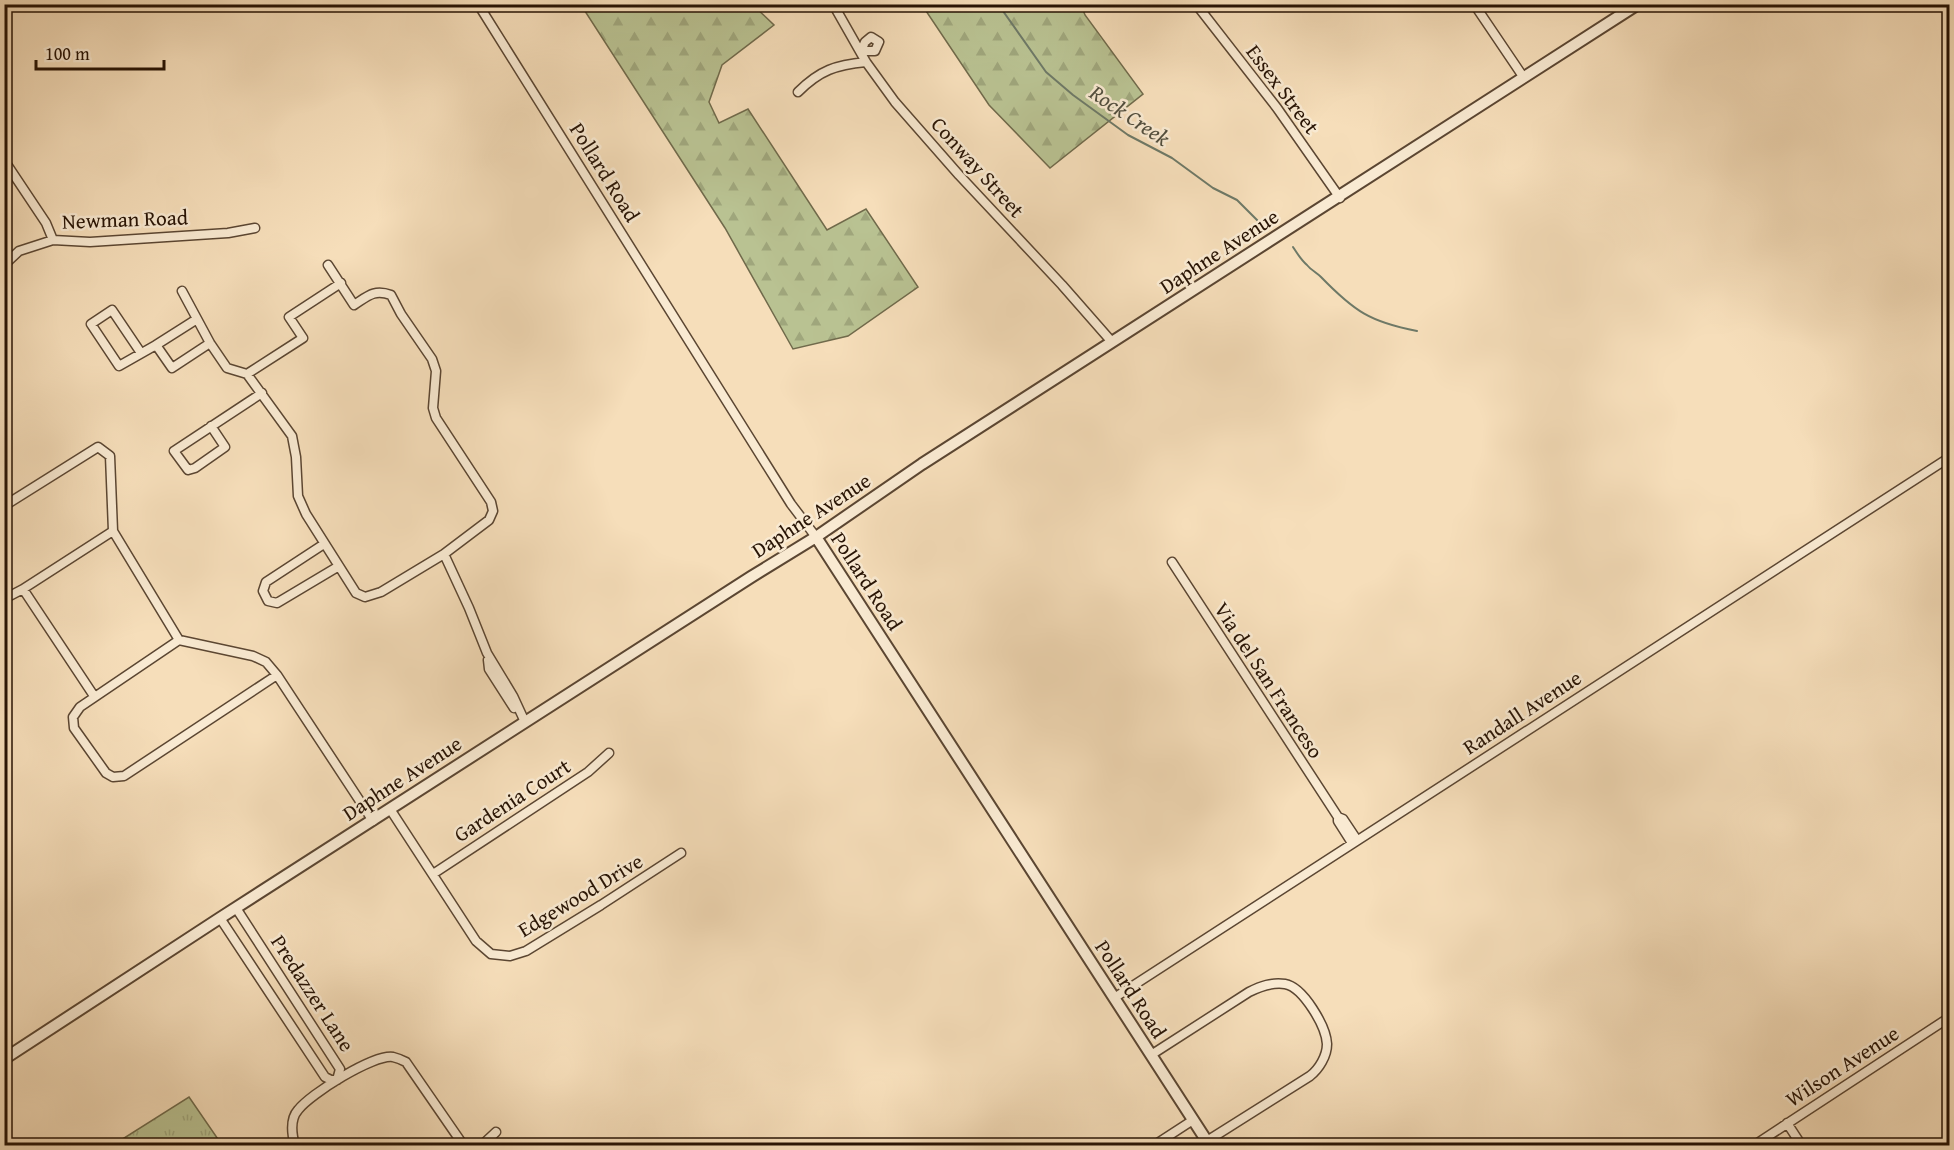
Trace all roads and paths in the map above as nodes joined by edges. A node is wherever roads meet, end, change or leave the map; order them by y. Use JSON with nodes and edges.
{"nodes":[{"id":1,"x":478,"y":4,"type":"edge"},
{"id":2,"x":833,"y":4,"type":"edge"},
{"id":3,"x":1196,"y":4,"type":"edge"},
{"id":4,"x":1474,"y":4,"type":"edge"},
{"id":5,"x":1638,"y":4,"type":"edge"},
{"id":6,"x":866,"y":62,"type":"junction"},
{"id":7,"x":1524,"y":78,"type":"junction"},
{"id":8,"x":798,"y":92,"type":"dead end"},
{"id":9,"x":4,"y":160,"type":"edge"},
{"id":10,"x":1340,"y":198,"type":"junction"},
{"id":11,"x":255,"y":228,"type":"dead end"},
{"id":12,"x":53,"y":240,"type":"junction"},
{"id":13,"x":4,"y":265,"type":"edge"},
{"id":14,"x":328,"y":265,"type":"dead end"},
{"id":15,"x":341,"y":283,"type":"junction"},
{"id":16,"x":182,"y":291,"type":"dead end"},
{"id":17,"x":196,"y":319,"type":"junction"},
{"id":18,"x":1112,"y":342,"type":"junction"},
{"id":19,"x":210,"y":343,"type":"junction"},
{"id":20,"x":156,"y":345,"type":"junction"},
{"id":21,"x":141,"y":353,"type":"junction"},
{"id":22,"x":247,"y":374,"type":"junction"},
{"id":23,"x":262,"y":393,"type":"junction"},
{"id":24,"x":211,"y":426,"type":"junction"},
{"id":25,"x":1950,"y":457,"type":"edge"},
{"id":26,"x":4,"y":506,"type":"edge"},
{"id":27,"x":113,"y":531,"type":"junction"},
{"id":28,"x":816,"y":537,"type":"junction"},
{"id":29,"x":324,"y":544,"type":"junction"},
{"id":30,"x":444,"y":554,"type":"junction"},
{"id":31,"x":1172,"y":562,"type":"dead end"},
{"id":32,"x":339,"y":566,"type":"junction"},
{"id":33,"x":23,"y":589,"type":"junction"},
{"id":34,"x":4,"y":599,"type":"edge"},
{"id":35,"x":179,"y":639,"type":"junction"},
{"id":36,"x":277,"y":675,"type":"junction"},
{"id":37,"x":94,"y":696,"type":"junction"},
{"id":38,"x":525,"y":722,"type":"junction"},
{"id":39,"x":609,"y":753,"type":"dead end"},
{"id":40,"x":390,"y":809,"type":"junction"},
{"id":41,"x":373,"y":820,"type":"junction"},
{"id":42,"x":1354,"y":842,"type":"junction"},
{"id":43,"x":681,"y":853,"type":"dead end"},
{"id":44,"x":433,"y":874,"type":"junction"},
{"id":45,"x":236,"y":908,"type":"junction"},
{"id":46,"x":220,"y":918,"type":"junction"},
{"id":47,"x":282,"y":977,"type":"junction"},
{"id":48,"x":267,"y":986,"type":"junction"},
{"id":49,"x":1114,"y":999,"type":"junction"},
{"id":50,"x":1950,"y":1017,"type":"edge"},
{"id":51,"x":1151,"y":1055,"type":"junction"},
{"id":52,"x":4,"y":1059,"type":"edge"},
{"id":53,"x":337,"y":1080,"type":"junction"},
{"id":54,"x":1193,"y":1120,"type":"junction"},
{"id":55,"x":1787,"y":1124,"type":"junction"},
{"id":56,"x":496,"y":1132,"type":"dead end"},
{"id":57,"x":1208,"y":1144,"type":"edge"},
{"id":58,"x":295,"y":1146,"type":"edge"},
{"id":59,"x":464,"y":1146,"type":"edge"},
{"id":60,"x":481,"y":1146,"type":"edge"},
{"id":61,"x":1153,"y":1146,"type":"edge"},
{"id":62,"x":1754,"y":1146,"type":"edge"},
{"id":63,"x":1802,"y":1146,"type":"edge"}],
"edges":[{"from":1,"to":28,"type":"street","name":"Pollard Road"},
{"from":2,"to":6,"type":"street","name":"Conway Street"},
{"from":3,"to":10,"type":"street","name":"Essex Street"},
{"from":4,"to":7,"type":"street"},
{"from":5,"to":7,"type":"street","name":"Daphne Avenue"},
{"from":6,"to":8,"type":"street"},
{"from":6,"to":18,"type":"street","name":"Conway Street"},
{"from":7,"to":10,"type":"street","name":"Daphne Avenue"},
{"from":9,"to":12,"type":"street","name":"Newman Road"},
{"from":10,"to":18,"type":"street","name":"Daphne Avenue"},
{"from":11,"to":12,"type":"street","name":"Newman Road"},
{"from":12,"to":13,"type":"street"},
{"from":14,"to":15,"type":"street"},
{"from":15,"to":22,"type":"street"},
{"from":15,"to":30,"type":"street"},
{"from":16,"to":17,"type":"street"},
{"from":17,"to":19,"type":"street"},
{"from":17,"to":20,"type":"street"},
{"from":18,"to":28,"type":"street","name":"Daphne Avenue"},
{"from":19,"to":20,"type":"street"},
{"from":19,"to":22,"type":"street"},
{"from":20,"to":21,"type":"street"},
{"from":21,"to":21,"type":"street"},
{"from":22,"to":23,"type":"street"},
{"from":23,"to":24,"type":"street"},
{"from":23,"to":29,"type":"street"},
{"from":24,"to":24,"type":"street"},
{"from":25,"to":42,"type":"street","name":"Randall Avenue"},
{"from":26,"to":27,"type":"street"},
{"from":27,"to":33,"type":"street"},
{"from":27,"to":35,"type":"street"},
{"from":28,"to":38,"type":"street","name":"Daphne Avenue"},
{"from":28,"to":49,"type":"street","name":"Pollard Road"},
{"from":29,"to":32,"type":"street"},
{"from":29,"to":32,"type":"street"},
{"from":30,"to":32,"type":"street"},
{"from":30,"to":38,"type":"street"},
{"from":31,"to":42,"type":"street","name":"Via del San Franceso"},
{"from":33,"to":34,"type":"street"},
{"from":33,"to":37,"type":"street"},
{"from":35,"to":36,"type":"street"},
{"from":35,"to":37,"type":"street"},
{"from":36,"to":37,"type":"street"},
{"from":36,"to":41,"type":"street"},
{"from":38,"to":40,"type":"street","name":"Daphne Avenue"},
{"from":39,"to":44,"type":"street","name":"Gardenia Court"},
{"from":40,"to":41,"type":"street","name":"Daphne Avenue"},
{"from":40,"to":44,"type":"street","name":"Edgewood Drive"},
{"from":41,"to":45,"type":"street","name":"Daphne Avenue"},
{"from":42,"to":49,"type":"street","name":"Randall Avenue"},
{"from":43,"to":44,"type":"street","name":"Edgewood Drive"},
{"from":45,"to":46,"type":"street","name":"Daphne Avenue"},
{"from":45,"to":47,"type":"street","name":"Predazzer Lane"},
{"from":46,"to":48,"type":"street","name":"Predazzer Lane"},
{"from":46,"to":52,"type":"street","name":"Daphne Avenue"},
{"from":47,"to":48,"type":"street"},
{"from":47,"to":53,"type":"street","name":"Predazzer Lane"},
{"from":48,"to":53,"type":"street","name":"Predazzer Lane"},
{"from":49,"to":51,"type":"street","name":"Pollard Road"},
{"from":50,"to":55,"type":"street","name":"Wilson Avenue"},
{"from":51,"to":54,"type":"street","name":"Pollard Road"},
{"from":51,"to":57,"type":"street"},
{"from":53,"to":58,"type":"street"},
{"from":53,"to":59,"type":"street"},
{"from":54,"to":57,"type":"street","name":"Pollard Road"},
{"from":54,"to":61,"type":"street"},
{"from":55,"to":62,"type":"street","name":"Wilson Avenue"},
{"from":55,"to":63,"type":"street"},
{"from":56,"to":60,"type":"street"}]}
